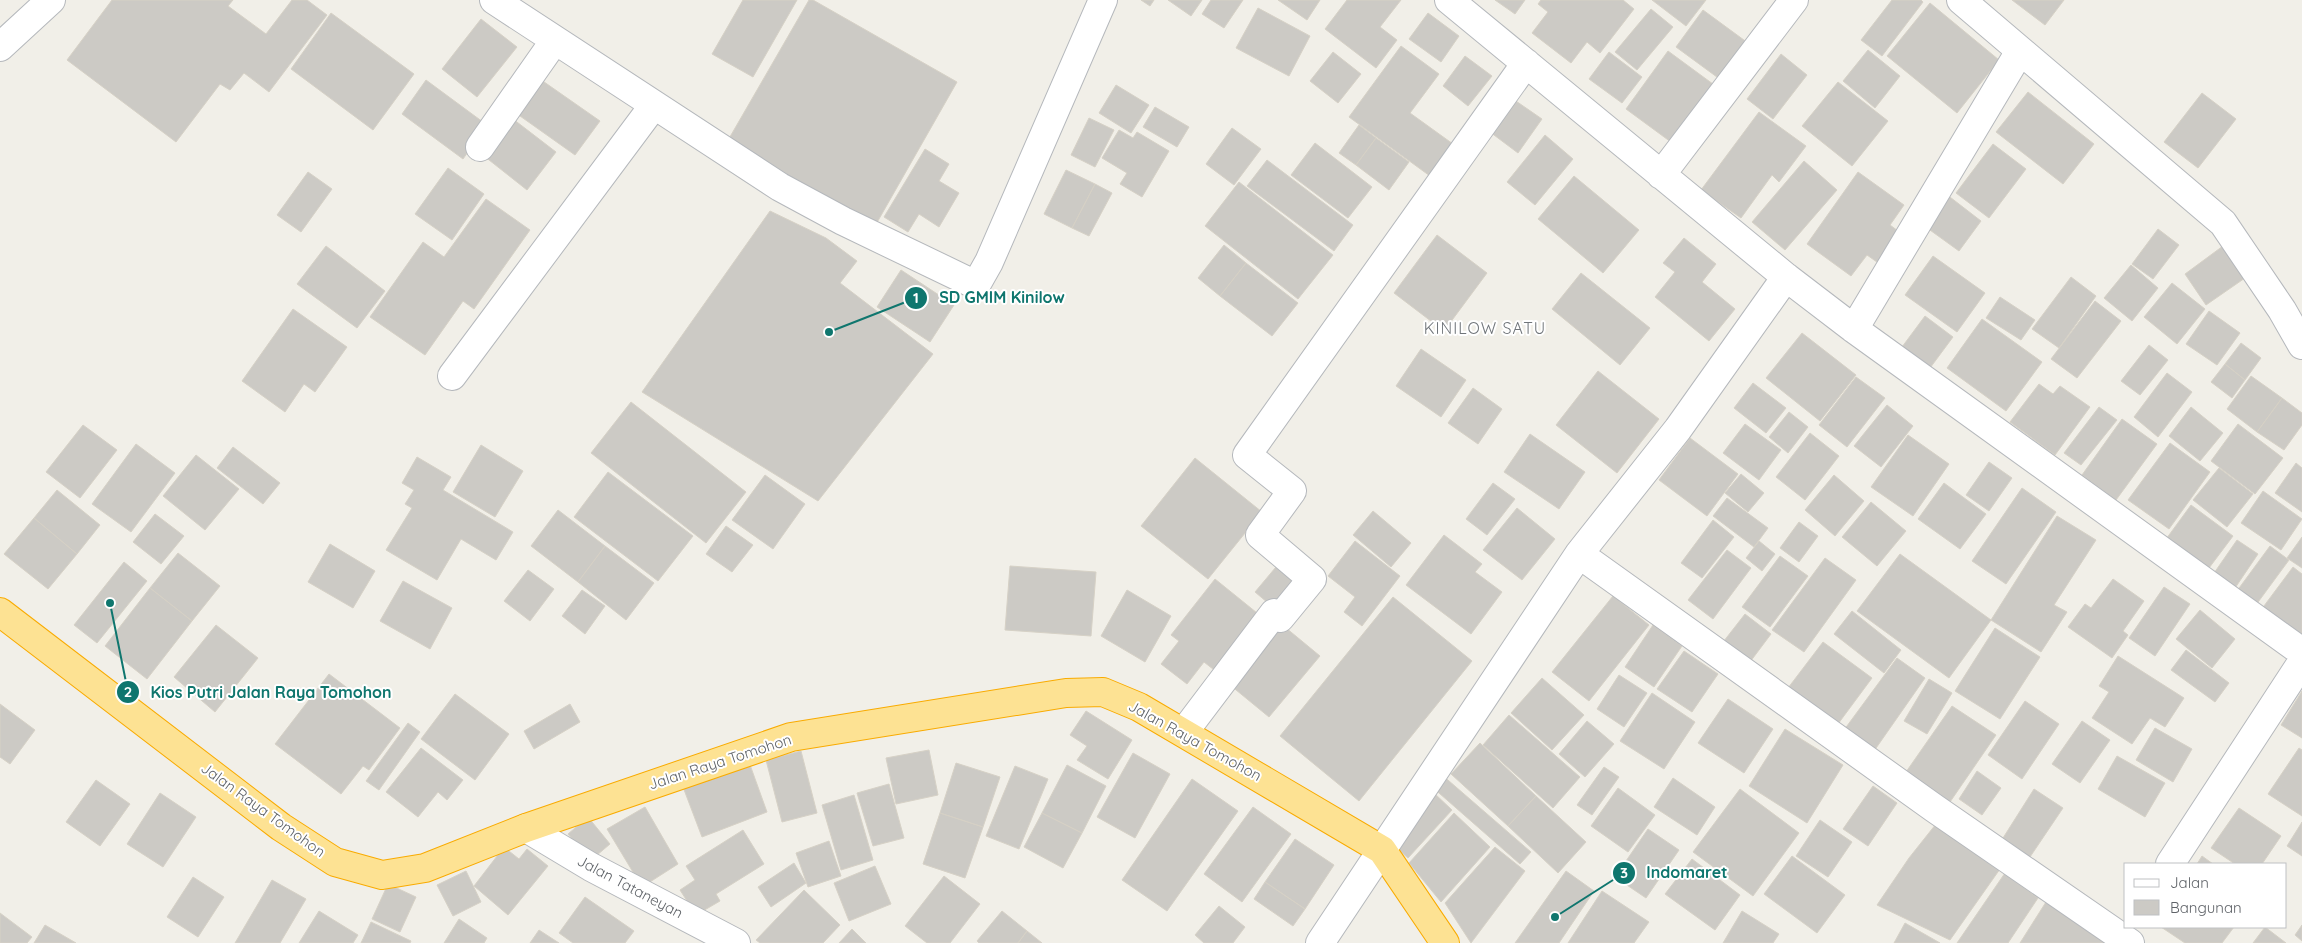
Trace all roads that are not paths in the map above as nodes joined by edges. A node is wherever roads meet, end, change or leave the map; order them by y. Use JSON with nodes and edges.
{"nodes":[{"id":1,"x":52,"y":0,"type":"edge"},
{"id":2,"x":494,"y":0,"type":"edge"},
{"id":3,"x":1103,"y":0,"type":"edge"},
{"id":4,"x":1449,"y":0,"type":"edge"},
{"id":5,"x":1794,"y":0,"type":"edge"},
{"id":6,"x":1961,"y":0,"type":"edge"},
{"id":7,"x":555,"y":40,"type":"junction"},
{"id":8,"x":0,"y":47,"type":"edge"},
{"id":9,"x":2020,"y":51,"type":"junction"},
{"id":10,"x":1526,"y":63,"type":"junction"},
{"id":11,"x":654,"y":105,"type":"junction"},
{"id":12,"x":480,"y":147,"type":"dead end"},
{"id":13,"x":1662,"y":175,"type":"junction"},
{"id":14,"x":1786,"y":277,"type":"junction"},
{"id":15,"x":1854,"y":329,"type":"junction"},
{"id":16,"x":2302,"y":345,"type":"edge"},
{"id":17,"x":452,"y":376,"type":"dead end"},
{"id":18,"x":1579,"y":554,"type":"junction"},
{"id":19,"x":0,"y":612,"type":"edge"},
{"id":20,"x":2302,"y":652,"type":"edge"},
{"id":21,"x":2302,"y":662,"type":"edge"},
{"id":22,"x":1184,"y":732,"type":"junction"},
{"id":23,"x":526,"y":828,"type":"junction"},
{"id":24,"x":1382,"y":850,"type":"junction"},
{"id":25,"x":2171,"y":863,"type":"edge"},
{"id":26,"x":2125,"y":938,"type":"edge"},
{"id":27,"x":736,"y":943,"type":"edge"},
{"id":28,"x":1320,"y":943,"type":"edge"},
{"id":29,"x":1445,"y":943,"type":"edge"}],
"edges":[{"from":1,"to":8,"type":"street"},
{"from":2,"to":7,"type":"street"},
{"from":3,"to":11,"type":"street"},
{"from":4,"to":10,"type":"street"},
{"from":5,"to":13,"type":"street"},
{"from":6,"to":9,"type":"street"},
{"from":7,"to":11,"type":"street"},
{"from":7,"to":12,"type":"street"},
{"from":9,"to":15,"type":"street"},
{"from":9,"to":16,"type":"street"},
{"from":10,"to":13,"type":"street"},
{"from":10,"to":22,"type":"street"},
{"from":11,"to":17,"type":"street"},
{"from":13,"to":14,"type":"street"},
{"from":14,"to":15,"type":"street"},
{"from":14,"to":18,"type":"street"},
{"from":15,"to":20,"type":"street"},
{"from":18,"to":24,"type":"street"},
{"from":18,"to":26,"type":"street"},
{"from":19,"to":23,"type":"highway","name":"Jalan Raya Tomohon"},
{"from":21,"to":25,"type":"street"},
{"from":22,"to":23,"type":"highway","name":"Jalan Raya Tomohon"},
{"from":22,"to":24,"type":"highway","name":"Jalan Raya Tomohon"},
{"from":23,"to":27,"type":"street","name":"Jalan Tataneyan"},
{"from":24,"to":28,"type":"street"},
{"from":24,"to":29,"type":"highway","name":"Jalan Raya Tomohon"}]}
